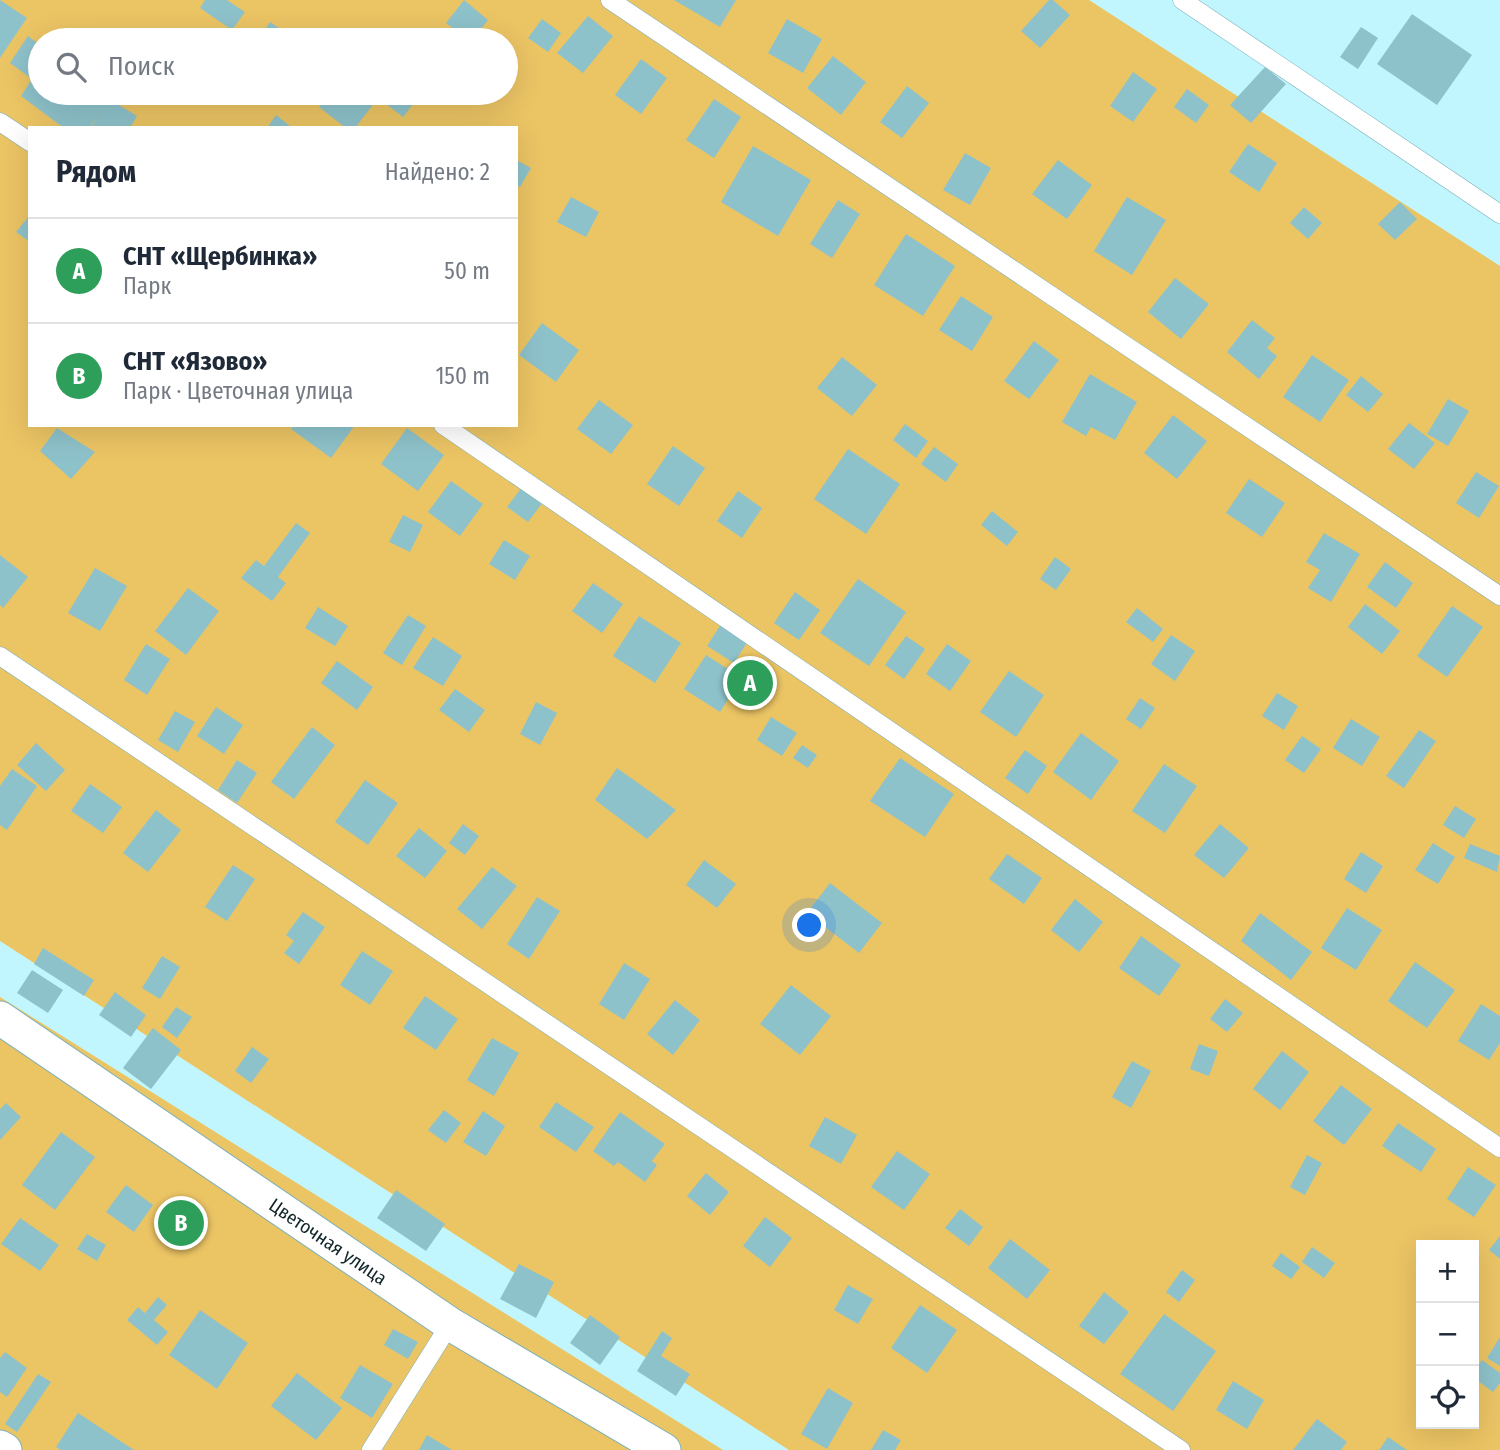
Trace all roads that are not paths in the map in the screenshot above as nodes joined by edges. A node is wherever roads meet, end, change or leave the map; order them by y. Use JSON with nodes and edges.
{"nodes":[{"id":1,"x":610,"y":0,"type":"edge"},
{"id":2,"x":1182,"y":0,"type":"edge"},
{"id":3,"x":0,"y":122,"type":"edge"},
{"id":4,"x":28,"y":141,"type":"edge"},
{"id":5,"x":1500,"y":214,"type":"edge"},
{"id":6,"x":446,"y":427,"type":"edge"},
{"id":7,"x":1500,"y":596,"type":"edge"},
{"id":8,"x":0,"y":656,"type":"edge"},
{"id":9,"x":0,"y":1018,"type":"edge"},
{"id":10,"x":1500,"y":1148,"type":"edge"},
{"id":11,"x":450,"y":1324,"type":"junction"},
{"id":12,"x":0,"y":1447,"type":"edge"},
{"id":13,"x":5,"y":1450,"type":"edge"},
{"id":14,"x":371,"y":1450,"type":"edge"},
{"id":15,"x":664,"y":1450,"type":"edge"},
{"id":16,"x":1181,"y":1450,"type":"edge"}],
"edges":[{"from":1,"to":7,"type":"lane"},
{"from":2,"to":5,"type":"lane"},
{"from":3,"to":4,"type":"lane"},
{"from":6,"to":10,"type":"lane"},
{"from":8,"to":16,"type":"lane"},
{"from":9,"to":11,"type":"street","name":"Цветочная улица"},
{"from":11,"to":14,"type":"lane"},
{"from":11,"to":15,"type":"street","name":"Цветочная улица"},
{"from":12,"to":13,"type":"street"}]}
